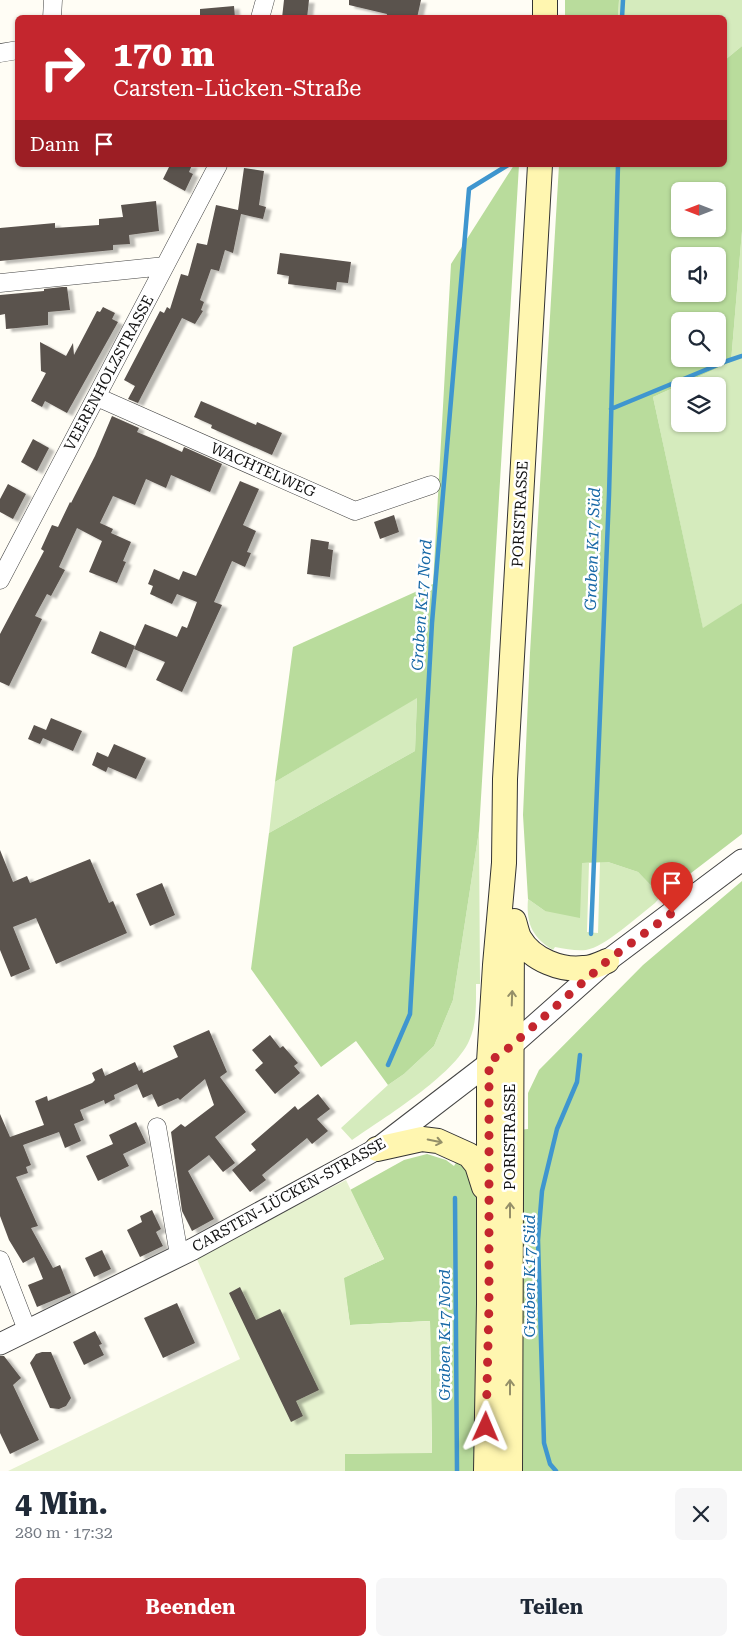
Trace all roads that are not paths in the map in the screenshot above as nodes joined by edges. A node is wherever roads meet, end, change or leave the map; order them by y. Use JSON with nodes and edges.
{"nodes":[{"id":1,"x":53,"y":0,"type":"edge"},
{"id":2,"x":265,"y":0,"type":"edge"},
{"id":3,"x":545,"y":0,"type":"edge"},
{"id":4,"x":52,"y":15,"type":"edge"},
{"id":5,"x":261,"y":15,"type":"edge"},
{"id":6,"x":545,"y":15,"type":"edge"},
{"id":7,"x":15,"y":50,"type":"edge"},
{"id":8,"x":0,"y":53,"type":"edge"},
{"id":9,"x":217,"y":167,"type":"edge"},
{"id":10,"x":540,"y":167,"type":"edge"},
{"id":11,"x":166,"y":266,"type":"junction"},
{"id":12,"x":0,"y":283,"type":"edge"},
{"id":13,"x":97,"y":396,"type":"junction"},
{"id":14,"x":431,"y":485,"type":"dead end"},
{"id":15,"x":0,"y":580,"type":"edge"},
{"id":16,"x":742,"y":860,"type":"edge"},
{"id":17,"x":504,"y":863,"type":"junction"},
{"id":18,"x":511,"y":914,"type":"junction"},
{"id":19,"x":607,"y":961,"type":"junction"},
{"id":20,"x":510,"y":1047,"type":"junction"},
{"id":21,"x":489,"y":1062,"type":"junction"},
{"id":22,"x":157,"y":1128,"type":"dead end"},
{"id":23,"x":377,"y":1149,"type":"junction"},
{"id":24,"x":489,"y":1201,"type":"junction"},
{"id":25,"x":179,"y":1255,"type":"junction"},
{"id":26,"x":0,"y":1260,"type":"edge"},
{"id":27,"x":27,"y":1330,"type":"junction"},
{"id":28,"x":0,"y":1344,"type":"edge"},
{"id":29,"x":486,"y":1427,"type":"junction"},
{"id":30,"x":486,"y":1471,"type":"edge"},
{"id":31,"x":497,"y":1471,"type":"edge"},
{"id":32,"x":510,"y":1471,"type":"edge"}],
"edges":[{"from":1,"to":4,"type":"street"},
{"from":2,"to":5,"type":"street"},
{"from":3,"to":6,"type":"main road"},
{"from":7,"to":8,"type":"street"},
{"from":9,"to":11,"type":"street","name":"VEERENHOLZSTRASSE"},
{"from":10,"to":17,"type":"main road","name":"PORISTRASSE"},
{"from":11,"to":12,"type":"street"},
{"from":11,"to":13,"type":"street","name":"VEERENHOLZSTRASSE"},
{"from":13,"to":14,"type":"street","name":"WACHTELWEG"},
{"from":13,"to":15,"type":"street","name":"VEERENHOLZSTRASSE"},
{"from":16,"to":19,"type":"street","name":"CARSTEN-LÜCKEN-STRASSE"},
{"from":17,"to":18,"type":"main road","name":"PORISTRASSE"},
{"from":17,"to":21,"type":"main road","name":"PORISTRASSE"},
{"from":18,"to":19,"type":"main road"},
{"from":20,"to":18,"type":"main road","name":"PORISTRASSE","one_way":true},
{"from":19,"to":20,"type":"street","name":"CARSTEN-LÜCKEN-STRASSE"},
{"from":20,"to":21,"type":"street","name":"CARSTEN-LÜCKEN-STRASSE"},
{"from":32,"to":20,"type":"main road","name":"PORISTRASSE","one_way":true},
{"from":21,"to":23,"type":"street","name":"CARSTEN-LÜCKEN-STRASSE"},
{"from":21,"to":24,"type":"main road","name":"PORISTRASSE"},
{"from":22,"to":25,"type":"street"},
{"from":23,"to":24,"type":"main road","one_way":true},
{"from":23,"to":25,"type":"street","name":"CARSTEN-LÜCKEN-STRASSE"},
{"from":24,"to":29,"type":"main road","name":"PORISTRASSE"},
{"from":25,"to":27,"type":"street","name":"CARSTEN-LÜCKEN-STRASSE"},
{"from":26,"to":27,"type":"street"},
{"from":27,"to":28,"type":"street","name":"CARSTEN-LÜCKEN-STRASSE"},
{"from":29,"to":30,"type":"main road","name":"PORISTRASSE"},
{"from":29,"to":31,"type":"main road","name":"PORISTRASSE"}]}
